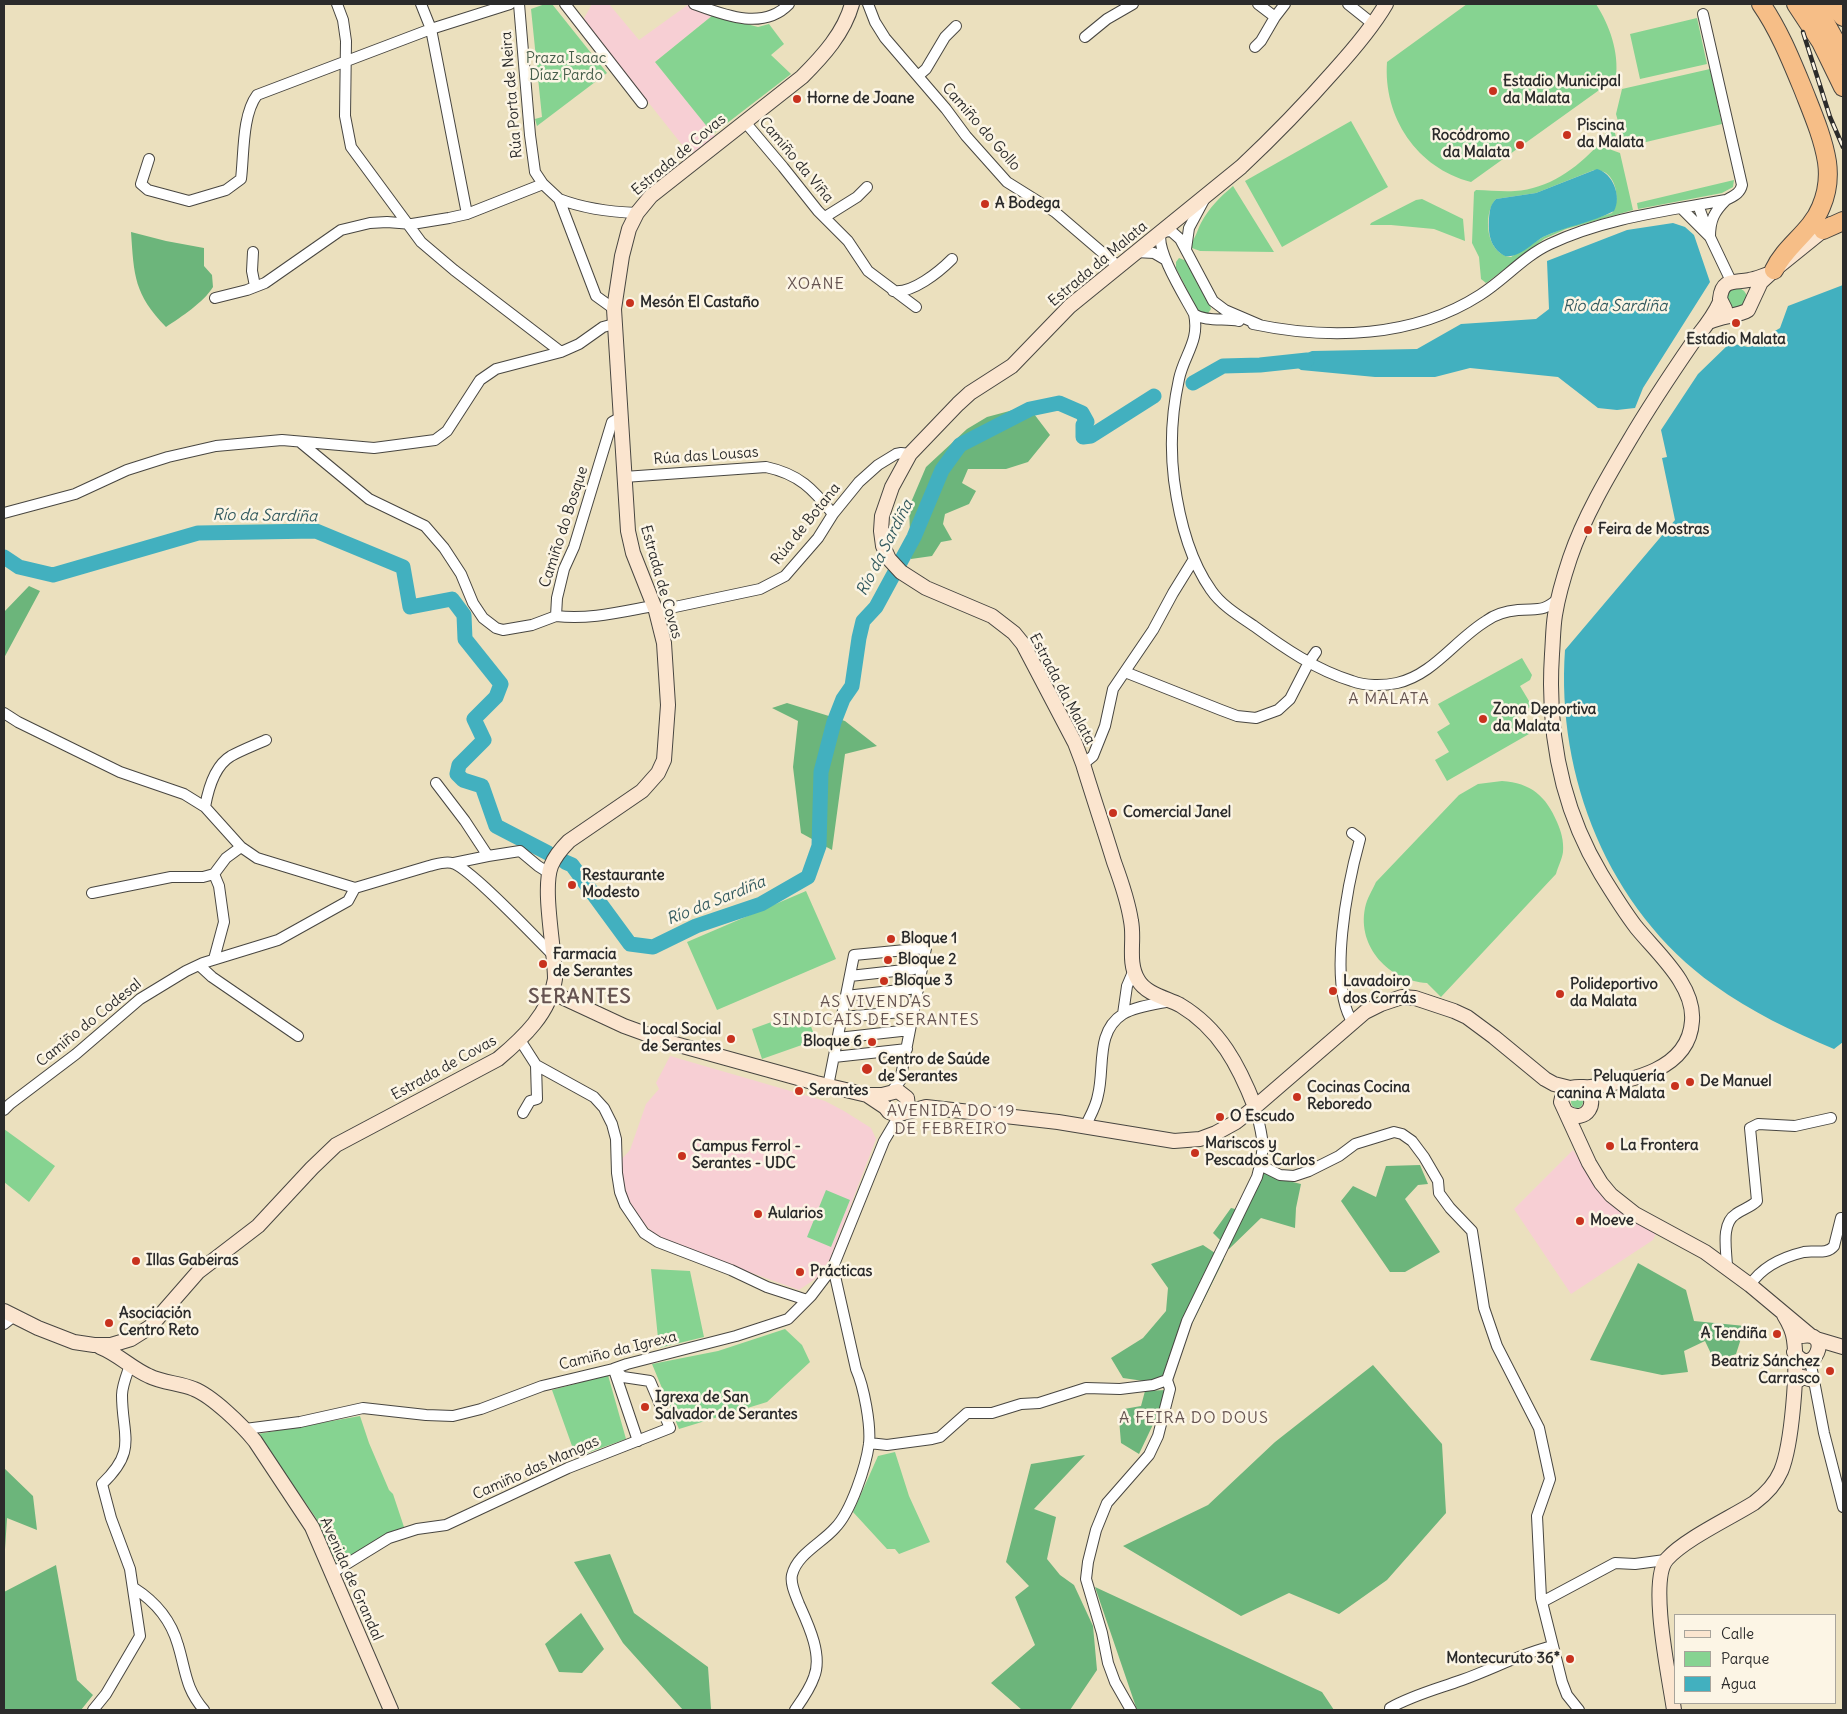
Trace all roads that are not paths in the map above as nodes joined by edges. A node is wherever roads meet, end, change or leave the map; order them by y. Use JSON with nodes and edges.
{"nodes":[{"id":1,"x":337,"y":4,"type":"edge"},
{"id":2,"x":421,"y":4,"type":"edge"},
{"id":3,"x":510,"y":4,"type":"edge"},
{"id":4,"x":519,"y":4,"type":"edge"},
{"id":5,"x":565,"y":4,"type":"edge"},
{"id":6,"x":694,"y":4,"type":"edge"},
{"id":7,"x":789,"y":4,"type":"edge"},
{"id":8,"x":852,"y":4,"type":"edge"},
{"id":9,"x":868,"y":4,"type":"edge"},
{"id":10,"x":1133,"y":4,"type":"edge"},
{"id":11,"x":1258,"y":4,"type":"edge"},
{"id":12,"x":1285,"y":4,"type":"edge"},
{"id":13,"x":1348,"y":4,"type":"edge"},
{"id":14,"x":1386,"y":4,"type":"edge"},
{"id":15,"x":1761,"y":4,"type":"edge"},
{"id":16,"x":1796,"y":4,"type":"edge"},
{"id":17,"x":1815,"y":4,"type":"edge"},
{"id":18,"x":1834,"y":4,"type":"edge"},
{"id":19,"x":1703,"y":14,"type":"dead end"},
{"id":20,"x":1276,"y":17,"type":"junction"},
{"id":21,"x":1843,"y":17,"type":"edge"},
{"id":22,"x":1374,"y":24,"type":"junction"},
{"id":23,"x":956,"y":26,"type":"dead end"},
{"id":24,"x":431,"y":29,"type":"junction"},
{"id":25,"x":1085,"y":37,"type":"dead end"},
{"id":26,"x":1255,"y":47,"type":"dead end"},
{"id":27,"x":1843,"y":55,"type":"edge"},
{"id":28,"x":347,"y":61,"type":"junction"},
{"id":29,"x":918,"y":76,"type":"junction"},
{"id":30,"x":1843,"y":87,"type":"edge"},
{"id":31,"x":642,"y":103,"type":"dead end"},
{"id":32,"x":744,"y":122,"type":"junction"},
{"id":33,"x":149,"y":159,"type":"dead end"},
{"id":34,"x":543,"y":184,"type":"junction"},
{"id":35,"x":867,"y":187,"type":"dead end"},
{"id":36,"x":1207,"y":195,"type":"junction"},
{"id":37,"x":559,"y":199,"type":"junction"},
{"id":38,"x":1726,"y":200,"type":"junction"},
{"id":39,"x":1698,"y":205,"type":"junction"},
{"id":40,"x":1681,"y":208,"type":"junction"},
{"id":41,"x":637,"y":212,"type":"junction"},
{"id":42,"x":467,"y":214,"type":"junction"},
{"id":43,"x":1843,"y":214,"type":"edge"},
{"id":44,"x":825,"y":217,"type":"junction"},
{"id":45,"x":1843,"y":221,"type":"edge"},
{"id":46,"x":406,"y":222,"type":"junction"},
{"id":47,"x":1824,"y":230,"type":"junction"},
{"id":48,"x":1161,"y":232,"type":"junction"},
{"id":49,"x":1710,"y":237,"type":"junction"},
{"id":50,"x":1186,"y":250,"type":"junction"},
{"id":51,"x":253,"y":252,"type":"dead end"},
{"id":52,"x":1135,"y":252,"type":"junction"},
{"id":53,"x":952,"y":259,"type":"dead end"},
{"id":54,"x":1166,"y":260,"type":"junction"},
{"id":55,"x":1118,"y":266,"type":"junction"},
{"id":56,"x":1771,"y":272,"type":"junction"},
{"id":57,"x":1736,"y":281,"type":"junction"},
{"id":58,"x":255,"y":286,"type":"junction"},
{"id":59,"x":893,"y":291,"type":"junction"},
{"id":60,"x":1754,"y":297,"type":"junction"},
{"id":61,"x":215,"y":298,"type":"dead end"},
{"id":62,"x":1720,"y":302,"type":"junction"},
{"id":63,"x":916,"y":307,"type":"dead end"},
{"id":64,"x":614,"y":309,"type":"junction"},
{"id":65,"x":1194,"y":314,"type":"junction"},
{"id":66,"x":1734,"y":314,"type":"junction"},
{"id":67,"x":1709,"y":322,"type":"junction"},
{"id":68,"x":614,"y":324,"type":"junction"},
{"id":69,"x":1260,"y":325,"type":"junction"},
{"id":70,"x":562,"y":352,"type":"junction"},
{"id":71,"x":622,"y":417,"type":"junction"},
{"id":72,"x":300,"y":442,"type":"junction"},
{"id":73,"x":910,"y":454,"type":"junction"},
{"id":74,"x":624,"y":477,"type":"junction"},
{"id":75,"x":4,"y":513,"type":"edge"},
{"id":76,"x":833,"y":514,"type":"junction"},
{"id":77,"x":1194,"y":559,"type":"junction"},
{"id":78,"x":1559,"y":598,"type":"junction"},
{"id":79,"x":654,"y":608,"type":"junction"},
{"id":80,"x":1536,"y":610,"type":"junction"},
{"id":81,"x":556,"y":616,"type":"junction"},
{"id":82,"x":1554,"y":630,"type":"junction"},
{"id":83,"x":1316,"y":652,"type":"dead end"},
{"id":84,"x":1309,"y":662,"type":"junction"},
{"id":85,"x":1124,"y":672,"type":"junction"},
{"id":86,"x":4,"y":713,"type":"edge"},
{"id":87,"x":266,"y":740,"type":"dead end"},
{"id":88,"x":1083,"y":764,"type":"junction"},
{"id":89,"x":436,"y":783,"type":"dead end"},
{"id":90,"x":205,"y":807,"type":"junction"},
{"id":91,"x":1352,"y":833,"type":"dead end"},
{"id":92,"x":240,"y":847,"type":"junction"},
{"id":93,"x":488,"y":856,"type":"junction"},
{"id":94,"x":454,"y":863,"type":"junction"},
{"id":95,"x":549,"y":873,"type":"junction"},
{"id":96,"x":214,"y":874,"type":"junction"},
{"id":97,"x":355,"y":888,"type":"junction"},
{"id":98,"x":92,"y":893,"type":"dead end"},
{"id":99,"x":554,"y":956,"type":"junction"},
{"id":100,"x":214,"y":959,"type":"junction"},
{"id":101,"x":199,"y":965,"type":"junction"},
{"id":102,"x":922,"y":968,"type":"junction"},
{"id":103,"x":1133,"y":972,"type":"junction"},
{"id":104,"x":850,"y":976,"type":"junction"},
{"id":105,"x":918,"y":988,"type":"junction"},
{"id":106,"x":553,"y":993,"type":"junction"},
{"id":107,"x":846,"y":996,"type":"junction"},
{"id":108,"x":1171,"y":1001,"type":"junction"},
{"id":109,"x":914,"y":1010,"type":"junction"},
{"id":110,"x":1123,"y":1014,"type":"junction"},
{"id":111,"x":842,"y":1017,"type":"junction"},
{"id":112,"x":1353,"y":1023,"type":"junction"},
{"id":113,"x":910,"y":1030,"type":"junction"},
{"id":114,"x":298,"y":1036,"type":"dead end"},
{"id":115,"x":838,"y":1038,"type":"junction"},
{"id":116,"x":520,"y":1040,"type":"junction"},
{"id":117,"x":907,"y":1048,"type":"junction"},
{"id":118,"x":834,"y":1057,"type":"junction"},
{"id":119,"x":536,"y":1065,"type":"junction"},
{"id":120,"x":1545,"y":1079,"type":"junction"},
{"id":121,"x":900,"y":1080,"type":"junction"},
{"id":122,"x":1622,"y":1081,"type":"junction"},
{"id":123,"x":828,"y":1086,"type":"junction"},
{"id":124,"x":1576,"y":1088,"type":"junction"},
{"id":125,"x":890,"y":1093,"type":"junction"},
{"id":126,"x":867,"y":1095,"type":"junction"},
{"id":127,"x":906,"y":1096,"type":"junction"},
{"id":128,"x":926,"y":1107,"type":"junction"},
{"id":129,"x":1255,"y":1107,"type":"junction"},
{"id":130,"x":1564,"y":1107,"type":"junction"},
{"id":131,"x":886,"y":1108,"type":"junction"},
{"id":132,"x":1589,"y":1108,"type":"junction"},
{"id":133,"x":4,"y":1110,"type":"edge"},
{"id":134,"x":523,"y":1113,"type":"dead end"},
{"id":135,"x":902,"y":1113,"type":"junction"},
{"id":136,"x":1831,"y":1118,"type":"dead end"},
{"id":137,"x":1086,"y":1127,"type":"junction"},
{"id":138,"x":887,"y":1134,"type":"junction"},
{"id":139,"x":1586,"y":1157,"type":"junction"},
{"id":140,"x":1260,"y":1165,"type":"junction"},
{"id":141,"x":1843,"y":1218,"type":"edge"},
{"id":142,"x":833,"y":1267,"type":"junction"},
{"id":143,"x":1727,"y":1268,"type":"junction"},
{"id":144,"x":1750,"y":1285,"type":"junction"},
{"id":145,"x":808,"y":1300,"type":"junction"},
{"id":146,"x":1782,"y":1312,"type":"junction"},
{"id":147,"x":7,"y":1317,"type":"edge"},
{"id":148,"x":137,"y":1337,"type":"junction"},
{"id":149,"x":1813,"y":1338,"type":"junction"},
{"id":150,"x":120,"y":1343,"type":"junction"},
{"id":151,"x":94,"y":1345,"type":"junction"},
{"id":152,"x":1841,"y":1347,"type":"edge"},
{"id":153,"x":1795,"y":1348,"type":"junction"},
{"id":154,"x":1811,"y":1358,"type":"junction"},
{"id":155,"x":130,"y":1365,"type":"junction"},
{"id":156,"x":613,"y":1369,"type":"junction"},
{"id":157,"x":1167,"y":1380,"type":"junction"},
{"id":158,"x":1813,"y":1380,"type":"junction"},
{"id":159,"x":1795,"y":1386,"type":"junction"},
{"id":160,"x":245,"y":1429,"type":"junction"},
{"id":161,"x":638,"y":1441,"type":"junction"},
{"id":162,"x":869,"y":1443,"type":"junction"},
{"id":163,"x":1843,"y":1507,"type":"edge"},
{"id":164,"x":1666,"y":1560,"type":"junction"},
{"id":165,"x":332,"y":1573,"type":"junction"},
{"id":166,"x":134,"y":1588,"type":"junction"},
{"id":167,"x":1542,"y":1602,"type":"junction"},
{"id":168,"x":1552,"y":1646,"type":"junction"},
{"id":169,"x":93,"y":1710,"type":"edge"},
{"id":170,"x":204,"y":1710,"type":"edge"},
{"id":171,"x":391,"y":1710,"type":"edge"},
{"id":172,"x":795,"y":1710,"type":"edge"},
{"id":173,"x":1130,"y":1710,"type":"edge"},
{"id":174,"x":1390,"y":1710,"type":"edge"},
{"id":175,"x":1579,"y":1710,"type":"edge"},
{"id":176,"x":1674,"y":1710,"type":"edge"}],
"edges":[{"from":1,"to":28,"type":"street"},
{"from":2,"to":24,"type":"street"},
{"from":3,"to":24,"type":"street"},
{"from":4,"to":34,"type":"street","name":"Rúa Porta de Neira"},
{"from":5,"to":31,"type":"street"},
{"from":6,"to":7,"type":"street"},
{"from":8,"to":32,"type":"main road","name":"Estrada de Covas"},
{"from":9,"to":29,"type":"street","name":"Camiño do Gollo"},
{"from":10,"to":25,"type":"street"},
{"from":11,"to":20,"type":"street"},
{"from":12,"to":20,"type":"street"},
{"from":13,"to":22,"type":"street"},
{"from":14,"to":22,"type":"main road","name":"Estrada da Malata"},
{"from":15,"to":56,"type":"highway"},
{"from":16,"to":30,"type":"highway"},
{"from":17,"to":27,"type":"highway"},
{"from":18,"to":21,"type":"highway"},
{"from":19,"to":38,"type":"street"},
{"from":20,"to":26,"type":"street"},
{"from":22,"to":36,"type":"main road","name":"Estrada da Malata"},
{"from":23,"to":29,"type":"street"},
{"from":24,"to":28,"type":"street"},
{"from":24,"to":42,"type":"street"},
{"from":28,"to":33,"type":"street"},
{"from":28,"to":46,"type":"street"},
{"from":29,"to":55,"type":"street","name":"Camiño do Gollo"},
{"from":32,"to":41,"type":"main road","name":"Estrada de Covas"},
{"from":32,"to":44,"type":"street","name":"Camiño da Viña"},
{"from":34,"to":37,"type":"street","name":"Rúa Porta de Neira"},
{"from":34,"to":42,"type":"street"},
{"from":35,"to":44,"type":"street","name":"Camiño da Viña"},
{"from":36,"to":48,"type":"main road","name":"Estrada da Malata"},
{"from":36,"to":50,"type":"street"},
{"from":37,"to":41,"type":"street"},
{"from":37,"to":64,"type":"street","name":"Rúa Porta de Neira"},
{"from":38,"to":39,"type":"street"},
{"from":38,"to":49,"type":"street"},
{"from":39,"to":40,"type":"street"},
{"from":39,"to":49,"type":"street"},
{"from":40,"to":49,"type":"street"},
{"from":40,"to":69,"type":"street"},
{"from":41,"to":64,"type":"main road","name":"Estrada de Covas"},
{"from":42,"to":46,"type":"street"},
{"from":43,"to":47,"type":"main road"},
{"from":44,"to":59,"type":"street","name":"Camiño da Viña"},
{"from":45,"to":47,"type":"highway"},
{"from":46,"to":58,"type":"street"},
{"from":46,"to":70,"type":"street"},
{"from":47,"to":56,"type":"main road"},
{"from":48,"to":50,"type":"street"},
{"from":48,"to":52,"type":"main road","name":"Estrada da Malata"},
{"from":48,"to":54,"type":"street"},
{"from":49,"to":57,"type":"street"},
{"from":50,"to":69,"type":"street"},
{"from":51,"to":58,"type":"street"},
{"from":52,"to":54,"type":"street"},
{"from":52,"to":55,"type":"main road","name":"Estrada da Malata"},
{"from":53,"to":59,"type":"street"},
{"from":54,"to":65,"type":"street"},
{"from":55,"to":73,"type":"main road","name":"Estrada da Malata"},
{"from":56,"to":57,"type":"main road"},
{"from":56,"to":60,"type":"main road"},
{"from":57,"to":60,"type":"main road"},
{"from":57,"to":62,"type":"main road"},
{"from":58,"to":61,"type":"street"},
{"from":59,"to":63,"type":"street","name":"Camiño da Viña"},
{"from":60,"to":66,"type":"main road"},
{"from":62,"to":66,"type":"main road"},
{"from":62,"to":67,"type":"main road"},
{"from":64,"to":68,"type":"main road","name":"Estrada de Covas"},
{"from":65,"to":69,"type":"street"},
{"from":65,"to":77,"type":"street"},
{"from":66,"to":67,"type":"main road"},
{"from":67,"to":78,"type":"main road"},
{"from":68,"to":70,"type":"street"},
{"from":68,"to":71,"type":"main road","name":"Estrada de Covas"},
{"from":70,"to":72,"type":"street"},
{"from":71,"to":74,"type":"main road","name":"Estrada de Covas"},
{"from":71,"to":81,"type":"street","name":"Camiño do Bosque"},
{"from":72,"to":75,"type":"street"},
{"from":72,"to":81,"type":"street"},
{"from":73,"to":76,"type":"street","name":"Rúa de Botana"},
{"from":73,"to":88,"type":"main road","name":"Estrada da Malata"},
{"from":74,"to":76,"type":"street","name":"Rúa das Lousas"},
{"from":74,"to":79,"type":"main road","name":"Estrada de Covas"},
{"from":76,"to":79,"type":"street","name":"Rúa de Botana"},
{"from":77,"to":84,"type":"street"},
{"from":77,"to":85,"type":"street"},
{"from":78,"to":80,"type":"street"},
{"from":78,"to":82,"type":"main road"},
{"from":79,"to":81,"type":"street"},
{"from":79,"to":95,"type":"main road","name":"Estrada de Covas"},
{"from":80,"to":82,"type":"street"},
{"from":80,"to":84,"type":"street"},
{"from":82,"to":122,"type":"main road"},
{"from":83,"to":84,"type":"street"},
{"from":84,"to":85,"type":"street"},
{"from":85,"to":88,"type":"street"},
{"from":86,"to":90,"type":"street"},
{"from":87,"to":90,"type":"street"},
{"from":88,"to":103,"type":"main road","name":"Estrada da Malata"},
{"from":89,"to":93,"type":"street"},
{"from":90,"to":92,"type":"street"},
{"from":91,"to":112,"type":"street"},
{"from":92,"to":96,"type":"street"},
{"from":92,"to":97,"type":"street"},
{"from":93,"to":94,"type":"street"},
{"from":93,"to":95,"type":"street"},
{"from":94,"to":97,"type":"street"},
{"from":94,"to":99,"type":"street"},
{"from":95,"to":99,"type":"main road","name":"Estrada de Covas"},
{"from":96,"to":98,"type":"street"},
{"from":96,"to":100,"type":"street"},
{"from":97,"to":100,"type":"street","name":"Camiño do Codesal"},
{"from":99,"to":106,"type":"main road","name":"Estrada de Covas"},
{"from":100,"to":101,"type":"street","name":"Camiño do Codesal"},
{"from":101,"to":114,"type":"street"},
{"from":101,"to":133,"type":"street","name":"Camiño do Codesal"},
{"from":102,"to":104,"type":"street"},
{"from":102,"to":104,"type":"street"},
{"from":102,"to":105,"type":"street"},
{"from":103,"to":108,"type":"main road"},
{"from":103,"to":110,"type":"street"},
{"from":104,"to":107,"type":"street"},
{"from":105,"to":107,"type":"street"},
{"from":105,"to":109,"type":"street"},
{"from":106,"to":116,"type":"main road","name":"Estrada de Covas"},
{"from":106,"to":123,"type":"main road"},
{"from":107,"to":111,"type":"street"},
{"from":108,"to":110,"type":"street"},
{"from":108,"to":129,"type":"main road"},
{"from":109,"to":111,"type":"street"},
{"from":109,"to":113,"type":"street"},
{"from":110,"to":137,"type":"street"},
{"from":111,"to":115,"type":"street"},
{"from":112,"to":120,"type":"main road"},
{"from":112,"to":129,"type":"main road"},
{"from":113,"to":115,"type":"street"},
{"from":113,"to":117,"type":"street"},
{"from":115,"to":118,"type":"street"},
{"from":116,"to":119,"type":"street"},
{"from":116,"to":148,"type":"main road","name":"Estrada de Covas"},
{"from":117,"to":118,"type":"street"},
{"from":117,"to":121,"type":"street"},
{"from":118,"to":123,"type":"street"},
{"from":119,"to":134,"type":"street"},
{"from":119,"to":145,"type":"street"},
{"from":120,"to":124,"type":"main road"},
{"from":120,"to":130,"type":"main road"},
{"from":121,"to":125,"type":"street"},
{"from":121,"to":127,"type":"street"},
{"from":122,"to":124,"type":"main road"},
{"from":122,"to":132,"type":"main road"},
{"from":123,"to":126,"type":"main road"},
{"from":124,"to":130,"type":"main road"},
{"from":124,"to":132,"type":"main road"},
{"from":125,"to":126,"type":"main road"},
{"from":125,"to":127,"type":"main road"},
{"from":125,"to":131,"type":"main road"},
{"from":126,"to":131,"type":"main road"},
{"from":127,"to":128,"type":"main road"},
{"from":127,"to":135,"type":"main road"},
{"from":128,"to":135,"type":"main road"},
{"from":128,"to":137,"type":"main road"},
{"from":129,"to":137,"type":"main road"},
{"from":129,"to":140,"type":"street"},
{"from":130,"to":132,"type":"main road"},
{"from":130,"to":139,"type":"main road"},
{"from":131,"to":135,"type":"main road"},
{"from":131,"to":138,"type":"street"},
{"from":132,"to":139,"type":"main road"},
{"from":135,"to":138,"type":"street"},
{"from":136,"to":143,"type":"street"},
{"from":138,"to":142,"type":"street","name":"Camiño da Igrexa"},
{"from":139,"to":143,"type":"main road"},
{"from":140,"to":157,"type":"street"},
{"from":140,"to":167,"type":"street"},
{"from":141,"to":144,"type":"street"},
{"from":142,"to":145,"type":"street","name":"Camiño da Igrexa"},
{"from":142,"to":162,"type":"street"},
{"from":143,"to":144,"type":"main road"},
{"from":144,"to":146,"type":"main road"},
{"from":145,"to":156,"type":"street","name":"Camiño da Igrexa"},
{"from":146,"to":149,"type":"main road"},
{"from":146,"to":153,"type":"main road"},
{"from":147,"to":151,"type":"main road","name":"Estrada de Covas"},
{"from":148,"to":150,"type":"main road","name":"Estrada de Covas"},
{"from":148,"to":155,"type":"main road"},
{"from":149,"to":152,"type":"main road"},
{"from":149,"to":153,"type":"main road"},
{"from":149,"to":154,"type":"main road"},
{"from":150,"to":151,"type":"main road","name":"Estrada de Covas"},
{"from":150,"to":155,"type":"main road"},
{"from":151,"to":155,"type":"main road","name":"Avenida de Grandal"},
{"from":152,"to":154,"type":"main road"},
{"from":153,"to":154,"type":"main road"},
{"from":153,"to":159,"type":"main road"},
{"from":154,"to":158,"type":"street"},
{"from":154,"to":159,"type":"main road"},
{"from":155,"to":160,"type":"main road","name":"Avenida de Grandal"},
{"from":155,"to":166,"type":"street"},
{"from":156,"to":160,"type":"street","name":"Camiño da Igrexa"},
{"from":156,"to":161,"type":"street"},
{"from":156,"to":161,"type":"street","name":"Camiño das Mangas"},
{"from":157,"to":162,"type":"street"},
{"from":157,"to":173,"type":"street"},
{"from":158,"to":159,"type":"main road"},
{"from":158,"to":163,"type":"street"},
{"from":159,"to":164,"type":"main road"},
{"from":160,"to":165,"type":"main road","name":"Avenida de Grandal"},
{"from":161,"to":165,"type":"street","name":"Camiño das Mangas"},
{"from":162,"to":172,"type":"street"},
{"from":164,"to":167,"type":"street"},
{"from":164,"to":176,"type":"main road"},
{"from":165,"to":171,"type":"main road","name":"Avenida de Grandal"},
{"from":166,"to":169,"type":"street"},
{"from":166,"to":170,"type":"street"},
{"from":167,"to":168,"type":"street"},
{"from":168,"to":174,"type":"street"},
{"from":168,"to":175,"type":"street"}]}
